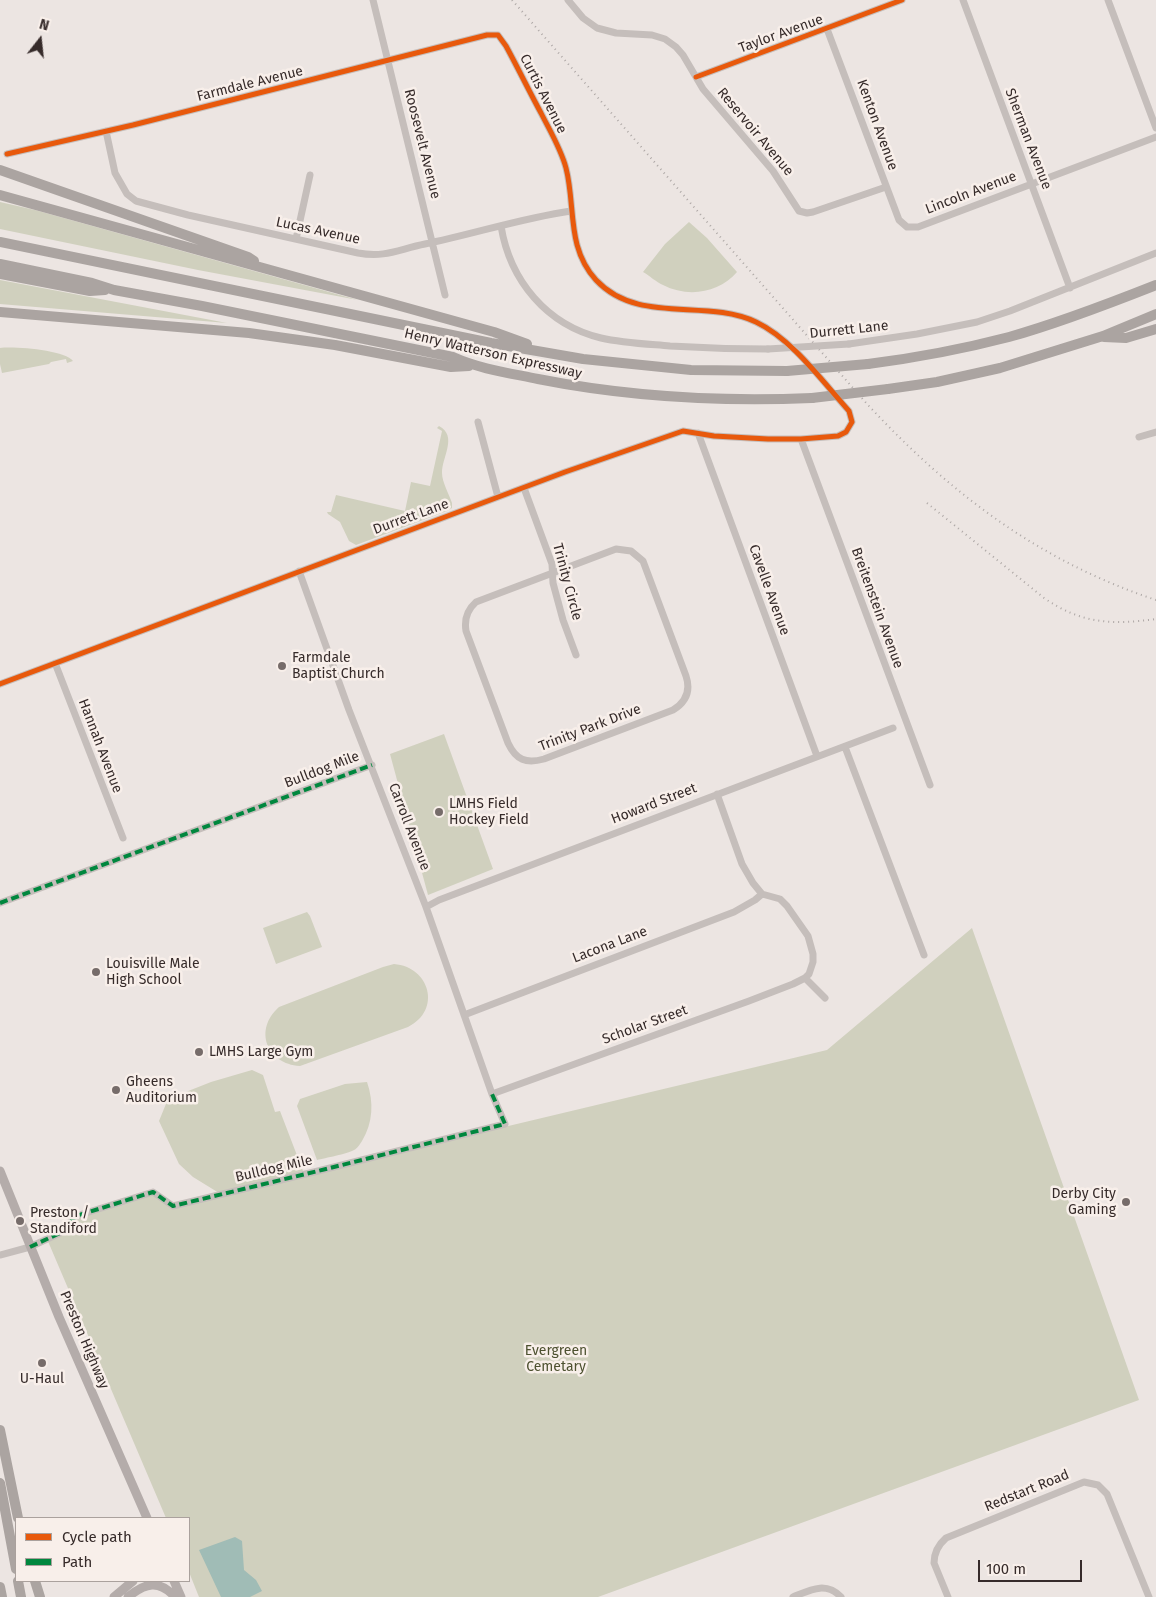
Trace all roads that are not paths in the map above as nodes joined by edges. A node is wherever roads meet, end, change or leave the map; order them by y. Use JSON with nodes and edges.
{"nodes":[{"id":1,"x":373,"y":0,"type":"edge"},
{"id":2,"x":568,"y":0,"type":"edge"},
{"id":3,"x":902,"y":0,"type":"edge"},
{"id":4,"x":963,"y":0,"type":"edge"},
{"id":5,"x":1108,"y":0,"type":"edge"},
{"id":6,"x":827,"y":29,"type":"junction"},
{"id":7,"x":498,"y":35,"type":"joint"},
{"id":8,"x":388,"y":60,"type":"junction"},
{"id":9,"x":696,"y":77,"type":"junction"},
{"id":10,"x":1156,"y":128,"type":"edge"},
{"id":11,"x":106,"y":131,"type":"junction"},
{"id":12,"x":1156,"y":138,"type":"edge"},
{"id":13,"x":7,"y":154,"type":"dead end"},
{"id":14,"x":0,"y":170,"type":"edge"},
{"id":15,"x":310,"y":175,"type":"dead end"},
{"id":16,"x":1032,"y":184,"type":"junction"},
{"id":17,"x":886,"y":186,"type":"junction"},
{"id":18,"x":0,"y":195,"type":"edge"},
{"id":19,"x":570,"y":211,"type":"junction"},
{"id":20,"x":501,"y":226,"type":"junction"},
{"id":21,"x":907,"y":227,"type":"joint"},
{"id":22,"x":296,"y":239,"type":"junction"},
{"id":23,"x":0,"y":242,"type":"edge"},
{"id":24,"x":433,"y":242,"type":"junction"},
{"id":25,"x":1156,"y":253,"type":"edge"},
{"id":26,"x":0,"y":264,"type":"edge"},
{"id":27,"x":265,"y":268,"type":"junction"},
{"id":28,"x":0,"y":274,"type":"edge"},
{"id":29,"x":1156,"y":285,"type":"edge"},
{"id":30,"x":1070,"y":288,"type":"junction"},
{"id":31,"x":114,"y":290,"type":"junction"},
{"id":32,"x":445,"y":295,"type":"dead end"},
{"id":33,"x":0,"y":312,"type":"edge"},
{"id":34,"x":1156,"y":314,"type":"edge"},
{"id":35,"x":1156,"y":329,"type":"edge"},
{"id":36,"x":1103,"y":336,"type":"junction"},
{"id":37,"x":549,"y":353,"type":"junction"},
{"id":38,"x":473,"y":366,"type":"junction"},
{"id":39,"x":478,"y":422,"type":"dead end"},
{"id":40,"x":1156,"y":432,"type":"edge"},
{"id":41,"x":698,"y":433,"type":"junction"},
{"id":42,"x":841,"y":434,"type":"joint"},
{"id":43,"x":1139,"y":437,"type":"dead end"},
{"id":44,"x":801,"y":439,"type":"junction"},
{"id":45,"x":524,"y":488,"type":"junction"},
{"id":46,"x":498,"y":497,"type":"junction"},
{"id":47,"x":299,"y":571,"type":"junction"},
{"id":48,"x":552,"y":573,"type":"junction"},
{"id":49,"x":576,"y":655,"type":"dead end"},
{"id":50,"x":54,"y":663,"type":"junction"},
{"id":51,"x":0,"y":684,"type":"edge"},
{"id":52,"x":893,"y":728,"type":"dead end"},
{"id":53,"x":845,"y":747,"type":"junction"},
{"id":54,"x":817,"y":756,"type":"junction"},
{"id":55,"x":372,"y":765,"type":"junction"},
{"id":56,"x":930,"y":785,"type":"dead end"},
{"id":57,"x":717,"y":794,"type":"junction"},
{"id":58,"x":122,"y":838,"type":"dead end"},
{"id":59,"x":762,"y":894,"type":"junction"},
{"id":60,"x":0,"y":902,"type":"edge"},
{"id":61,"x":426,"y":907,"type":"junction"},
{"id":62,"x":924,"y":955,"type":"dead end"},
{"id":63,"x":805,"y":978,"type":"junction"},
{"id":64,"x":825,"y":998,"type":"dead end"},
{"id":65,"x":464,"y":1015,"type":"junction"},
{"id":66,"x":492,"y":1094,"type":"junction"},
{"id":67,"x":0,"y":1171,"type":"edge"},
{"id":68,"x":30,"y":1247,"type":"junction"},
{"id":69,"x":0,"y":1255,"type":"edge"},
{"id":70,"x":0,"y":1430,"type":"edge"},
{"id":71,"x":0,"y":1483,"type":"edge"},
{"id":72,"x":18,"y":1517,"type":"edge"},
{"id":73,"x":147,"y":1517,"type":"edge"},
{"id":74,"x":15,"y":1564,"type":"edge"},
{"id":75,"x":18,"y":1582,"type":"edge"},
{"id":76,"x":35,"y":1582,"type":"edge"},
{"id":77,"x":133,"y":1582,"type":"edge"},
{"id":78,"x":174,"y":1582,"type":"edge"},
{"id":79,"x":0,"y":1587,"type":"edge"},
{"id":80,"x":2,"y":1597,"type":"edge"},
{"id":81,"x":21,"y":1597,"type":"edge"},
{"id":82,"x":40,"y":1597,"type":"edge"},
{"id":83,"x":114,"y":1597,"type":"edge"},
{"id":84,"x":128,"y":1597,"type":"edge"},
{"id":85,"x":175,"y":1597,"type":"edge"},
{"id":86,"x":181,"y":1597,"type":"edge"},
{"id":87,"x":794,"y":1597,"type":"edge"},
{"id":88,"x":840,"y":1597,"type":"edge"},
{"id":89,"x":948,"y":1597,"type":"edge"},
{"id":90,"x":1149,"y":1597,"type":"edge"}],
"edges":[{"from":1,"to":8,"type":"street","name":"Roosevelt Avenue"},
{"from":2,"to":9,"type":"street","name":"Reservoir Avenue"},
{"from":3,"to":6,"type":"street","name":"Taylor Avenue"},
{"from":4,"to":16,"type":"street","name":"Sherman Avenue"},
{"from":5,"to":10,"type":"street"},
{"from":6,"to":9,"type":"street","name":"Taylor Avenue"},
{"from":6,"to":17,"type":"street","name":"Kenton Avenue"},
{"from":7,"to":8,"type":"street","name":"Farmdale Avenue"},
{"from":7,"to":19,"type":"street","name":"Curtis Avenue"},
{"from":8,"to":11,"type":"street","name":"Farmdale Avenue"},
{"from":8,"to":24,"type":"street","name":"Roosevelt Avenue"},
{"from":9,"to":17,"type":"street","name":"Reservoir Avenue"},
{"from":11,"to":13,"type":"street","name":"Farmdale Avenue"},
{"from":11,"to":22,"type":"street","name":"Lucas Avenue"},
{"from":12,"to":16,"type":"street","name":"Lincoln Avenue"},
{"from":14,"to":27,"type":"highway"},
{"from":15,"to":22,"type":"street"},
{"from":16,"to":21,"type":"street","name":"Lincoln Avenue"},
{"from":16,"to":30,"type":"street","name":"Sherman Avenue"},
{"from":17,"to":21,"type":"street","name":"Kenton Avenue"},
{"from":18,"to":27,"type":"highway"},
{"from":19,"to":20,"type":"street","name":"Lucas Avenue"},
{"from":19,"to":42,"type":"street","name":"Curtis Avenue"},
{"from":20,"to":24,"type":"street","name":"Lucas Avenue"},
{"from":20,"to":30,"type":"street","name":"Durrett Lane","bridge":true},
{"from":22,"to":24,"type":"street","name":"Lucas Avenue"},
{"from":23,"to":37,"type":"highway","name":"Henry Watterson Expressway"},
{"from":24,"to":32,"type":"street","name":"Roosevelt Avenue"},
{"from":25,"to":30,"type":"street","name":"Durrett Lane"},
{"from":26,"to":31,"type":"highway","name":"Henry Watterson Expressway"},
{"from":27,"to":37,"type":"highway"},
{"from":28,"to":31,"type":"highway"},
{"from":29,"to":37,"type":"highway","name":"Henry Watterson Expressway","bridge":true},
{"from":31,"to":38,"type":"highway","name":"Henry Watterson Expressway"},
{"from":33,"to":38,"type":"highway"},
{"from":34,"to":36,"type":"highway","name":"Henry Watterson Expressway"},
{"from":35,"to":36,"type":"highway"},
{"from":36,"to":38,"type":"highway","name":"Henry Watterson Expressway","bridge":true},
{"from":39,"to":46,"type":"street"},
{"from":40,"to":43,"type":"street"},
{"from":41,"to":44,"type":"street","name":"Durrett Lane"},
{"from":41,"to":45,"type":"street","name":"Durrett Lane"},
{"from":41,"to":54,"type":"street","name":"Cavelle Avenue"},
{"from":42,"to":44,"type":"street","name":"Durrett Lane"},
{"from":44,"to":56,"type":"street","name":"Breitenstein Avenue"},
{"from":45,"to":46,"type":"street","name":"Durrett Lane"},
{"from":45,"to":48,"type":"street","name":"Trinity Circle"},
{"from":46,"to":47,"type":"street","name":"Durrett Lane"},
{"from":47,"to":50,"type":"street","name":"Durrett Lane"},
{"from":47,"to":55,"type":"street","name":"Carroll Avenue"},
{"from":48,"to":48,"type":"street","name":"Trinity Park Drive"},
{"from":48,"to":49,"type":"street","name":"Trinity Circle"},
{"from":50,"to":51,"type":"street","name":"Durrett Lane"},
{"from":50,"to":58,"type":"street","name":"Hannah Avenue"},
{"from":52,"to":53,"type":"street","name":"Howard Street"},
{"from":53,"to":54,"type":"street","name":"Howard Street"},
{"from":53,"to":62,"type":"street"},
{"from":54,"to":57,"type":"street","name":"Howard Street"},
{"from":55,"to":60,"type":"street","name":"Bulldog Mile"},
{"from":55,"to":61,"type":"street","name":"Carroll Avenue"},
{"from":57,"to":59,"type":"street"},
{"from":57,"to":61,"type":"street","name":"Howard Street"},
{"from":59,"to":63,"type":"street"},
{"from":59,"to":65,"type":"street","name":"Lacona Lane"},
{"from":61,"to":65,"type":"street","name":"Carroll Avenue"},
{"from":63,"to":64,"type":"street"},
{"from":63,"to":66,"type":"street","name":"Scholar Street"},
{"from":65,"to":66,"type":"street","name":"Carroll Avenue"},
{"from":66,"to":68,"type":"street","name":"Bulldog Mile"},
{"from":67,"to":68,"type":"main road","name":"Preston Highway"},
{"from":68,"to":69,"type":"street"},
{"from":68,"to":73,"type":"main road","name":"Preston Highway"},
{"from":70,"to":72,"type":"highway"},
{"from":71,"to":74,"type":"highway"},
{"from":75,"to":81,"type":"highway"},
{"from":76,"to":82,"type":"highway"},
{"from":77,"to":83,"type":"main road"},
{"from":78,"to":86,"type":"main road"},
{"from":79,"to":80,"type":"highway"},
{"from":84,"to":85,"type":"main road"},
{"from":87,"to":88,"type":"street"},
{"from":89,"to":90,"type":"street","name":"Redstart Road"}]}
